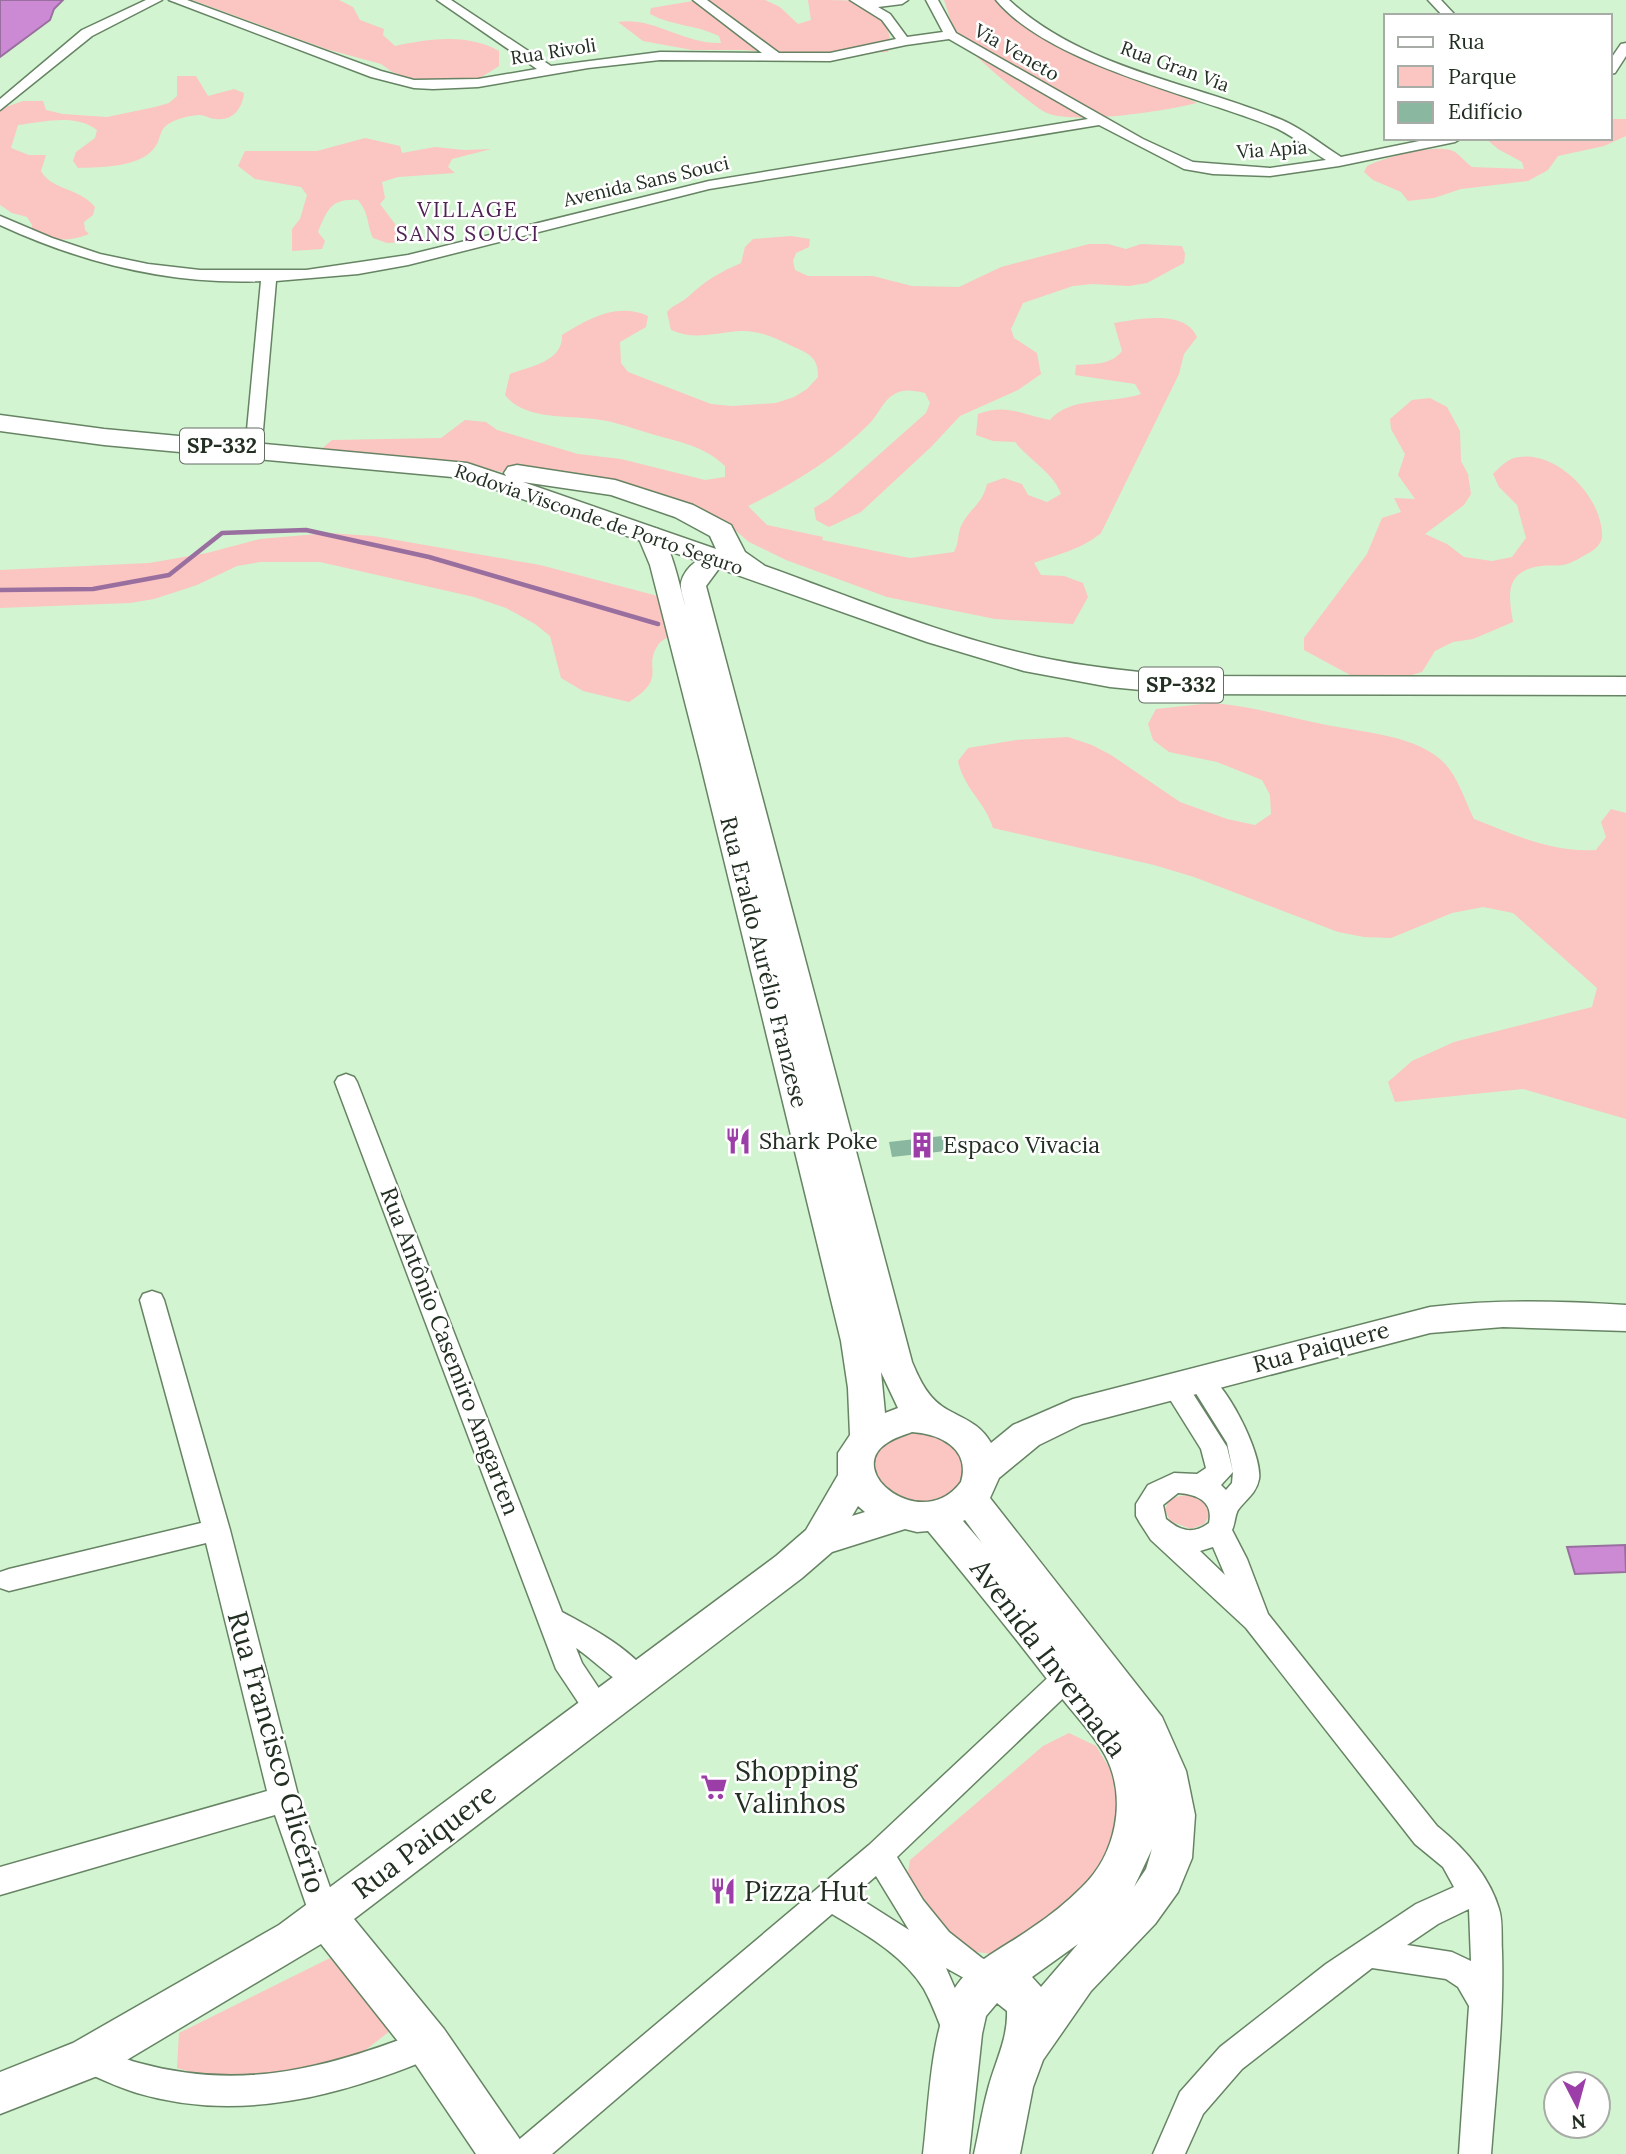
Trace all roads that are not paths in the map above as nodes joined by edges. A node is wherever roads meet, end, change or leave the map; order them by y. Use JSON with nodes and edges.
{"nodes":[{"id":1,"x":156,"y":0,"type":"edge"},
{"id":2,"x":175,"y":0,"type":"edge"},
{"id":3,"x":443,"y":0,"type":"edge"},
{"id":4,"x":699,"y":0,"type":"edge"},
{"id":5,"x":902,"y":0,"type":"edge"},
{"id":6,"x":932,"y":0,"type":"edge"},
{"id":7,"x":1002,"y":0,"type":"edge"},
{"id":8,"x":1434,"y":0,"type":"edge"},
{"id":9,"x":861,"y":2,"type":"edge"},
{"id":10,"x":1448,"y":14,"type":"edge"},
{"id":11,"x":951,"y":35,"type":"junction"},
{"id":12,"x":904,"y":41,"type":"junction"},
{"id":13,"x":1626,"y":47,"type":"edge"},
{"id":14,"x":778,"y":58,"type":"junction"},
{"id":15,"x":1612,"y":67,"type":"edge"},
{"id":16,"x":548,"y":70,"type":"junction"},
{"id":17,"x":0,"y":106,"type":"edge"},
{"id":18,"x":1100,"y":121,"type":"junction"},
{"id":19,"x":1445,"y":140,"type":"edge"},
{"id":20,"x":1339,"y":162,"type":"junction"},
{"id":21,"x":0,"y":220,"type":"edge"},
{"id":22,"x":269,"y":276,"type":"junction"},
{"id":23,"x":0,"y":423,"type":"edge"},
{"id":24,"x":255,"y":430,"type":"dead end"},
{"id":25,"x":444,"y":467,"type":"junction"},
{"id":26,"x":684,"y":512,"type":"junction"},
{"id":27,"x":649,"y":534,"type":"junction"},
{"id":28,"x":725,"y":558,"type":"junction"},
{"id":29,"x":1626,"y":686,"type":"edge"},
{"id":30,"x":346,"y":1082,"type":"dead end"},
{"id":31,"x":152,"y":1300,"type":"dead end"},
{"id":32,"x":1626,"y":1318,"type":"edge"},
{"id":33,"x":1187,"y":1382,"type":"junction"},
{"id":34,"x":946,"y":1425,"type":"junction"},
{"id":35,"x":868,"y":1436,"type":"junction"},
{"id":36,"x":1026,"y":1436,"type":"junction"},
{"id":37,"x":856,"y":1476,"type":"junction"},
{"id":38,"x":1200,"y":1486,"type":"junction"},
{"id":39,"x":947,"y":1500,"type":"junction"},
{"id":40,"x":1221,"y":1519,"type":"junction"},
{"id":41,"x":216,"y":1530,"type":"junction"},
{"id":42,"x":1161,"y":1532,"type":"junction"},
{"id":43,"x":819,"y":1541,"type":"junction"},
{"id":44,"x":9,"y":1580,"type":"dead end"},
{"id":45,"x":553,"y":1620,"type":"junction"},
{"id":46,"x":1256,"y":1620,"type":"junction"},
{"id":47,"x":1066,"y":1678,"type":"junction"},
{"id":48,"x":638,"y":1681,"type":"junction"},
{"id":49,"x":600,"y":1711,"type":"junction"},
{"id":50,"x":284,"y":1798,"type":"junction"},
{"id":51,"x":880,"y":1854,"type":"junction"},
{"id":52,"x":0,"y":1881,"type":"edge"},
{"id":53,"x":1477,"y":1891,"type":"junction"},
{"id":54,"x":829,"y":1896,"type":"junction"},
{"id":55,"x":325,"y":1916,"type":"junction"},
{"id":56,"x":1369,"y":1953,"type":"junction"},
{"id":57,"x":991,"y":1979,"type":"junction"},
{"id":58,"x":1484,"y":2002,"type":"junction"},
{"id":59,"x":960,"y":2034,"type":"junction"},
{"id":60,"x":428,"y":2044,"type":"junction"},
{"id":61,"x":89,"y":2058,"type":"junction"},
{"id":62,"x":1018,"y":2065,"type":"junction"},
{"id":63,"x":0,"y":2093,"type":"edge"},
{"id":64,"x":503,"y":2154,"type":"edge"},
{"id":65,"x":527,"y":2154,"type":"edge"},
{"id":66,"x":946,"y":2154,"type":"edge"},
{"id":67,"x":997,"y":2154,"type":"edge"},
{"id":68,"x":1169,"y":2154,"type":"edge"},
{"id":69,"x":1475,"y":2154,"type":"edge"}],
"edges":[{"from":1,"to":17,"type":"street"},
{"from":2,"to":16,"type":"street","name":"Rua Rivoli"},
{"from":3,"to":16,"type":"street"},
{"from":4,"to":14,"type":"street"},
{"from":5,"to":9,"type":"street"},
{"from":6,"to":11,"type":"street","name":"Via Veneto"},
{"from":7,"to":20,"type":"street","name":"Rua Gran Via"},
{"from":8,"to":10,"type":"street"},
{"from":9,"to":12,"type":"street"},
{"from":11,"to":12,"type":"street","name":"Rua Rivoli"},
{"from":11,"to":18,"type":"street","name":"Via Veneto"},
{"from":12,"to":14,"type":"street","name":"Rua Rivoli"},
{"from":13,"to":15,"type":"street"},
{"from":14,"to":16,"type":"street","name":"Rua Rivoli"},
{"from":18,"to":20,"type":"street","name":"Via Apia"},
{"from":18,"to":22,"type":"street","name":"Avenida Sans Souci"},
{"from":19,"to":20,"type":"street","name":"Via Apia"},
{"from":21,"to":22,"type":"street","name":"Avenida Sans Souci"},
{"from":22,"to":24,"type":"street"},
{"from":23,"to":25,"type":"main road","name":"Rodovia Visconde de Porto Seguro","number":"SP-332"},
{"from":25,"to":26,"type":"main road","name":"Rodovia Visconde de Porto Seguro","number":"SP-332"},
{"from":25,"to":27,"type":"main road","name":"Rodovia Visconde de Porto Seguro","number":"SP-332"},
{"from":26,"to":27,"type":"main road"},
{"from":26,"to":28,"type":"main road","name":"Rodovia Visconde de Porto Seguro","number":"SP-332"},
{"from":27,"to":28,"type":"main road","name":"Rodovia Visconde de Porto Seguro"},
{"from":27,"to":35,"type":"main road","name":"Rua Eraldo Aurélio Franzese"},
{"from":28,"to":29,"type":"main road","name":"Rodovia Visconde de Porto Seguro","number":"SP-332"},
{"from":28,"to":34,"type":"main road","name":"Rua Eraldo Aurélio Franzese"},
{"from":30,"to":45,"type":"street","name":"Rua Antônio Casemiro Amgarten"},
{"from":31,"to":41,"type":"street","name":"Rua Francisco Glicério"},
{"from":32,"to":33,"type":"main road","name":"Rua Paiquere"},
{"from":33,"to":36,"type":"main road","name":"Rua Paiquere"},
{"from":33,"to":38,"type":"street"},
{"from":33,"to":40,"type":"street"},
{"from":34,"to":35,"type":"main road"},
{"from":34,"to":36,"type":"main road"},
{"from":34,"to":39,"type":"main road"},
{"from":35,"to":37,"type":"main road"},
{"from":36,"to":39,"type":"main road","name":"Rua Paiquere"},
{"from":37,"to":39,"type":"main road"},
{"from":37,"to":43,"type":"main road","name":"Rua Paiquere"},
{"from":38,"to":40,"type":"street"},
{"from":38,"to":42,"type":"street"},
{"from":39,"to":43,"type":"main road","name":"Rua Paiquere"},
{"from":39,"to":47,"type":"main road","name":"Avenida Invernada"},
{"from":39,"to":62,"type":"main road","name":"Avenida Invernada"},
{"from":40,"to":42,"type":"street"},
{"from":40,"to":46,"type":"street"},
{"from":41,"to":44,"type":"street"},
{"from":41,"to":50,"type":"street","name":"Rua Francisco Glicério"},
{"from":42,"to":46,"type":"street"},
{"from":43,"to":48,"type":"main road","name":"Rua Paiquere"},
{"from":45,"to":48,"type":"street"},
{"from":45,"to":49,"type":"street","name":"Rua Antônio Casemiro Amgarten"},
{"from":46,"to":53,"type":"street"},
{"from":47,"to":51,"type":"street"},
{"from":47,"to":57,"type":"main road","name":"Avenida Invernada"},
{"from":48,"to":49,"type":"main road","name":"Rua Paiquere"},
{"from":49,"to":55,"type":"main road","name":"Rua Paiquere"},
{"from":50,"to":52,"type":"street"},
{"from":50,"to":55,"type":"street","name":"Rua Francisco Glicério"},
{"from":51,"to":54,"type":"street"},
{"from":51,"to":57,"type":"street"},
{"from":53,"to":56,"type":"street"},
{"from":53,"to":58,"type":"street"},
{"from":54,"to":59,"type":"street"},
{"from":54,"to":65,"type":"street"},
{"from":55,"to":60,"type":"main road","name":"Rua Francisco Glicério"},
{"from":55,"to":61,"type":"main road","name":"Rua Paiquere"},
{"from":56,"to":58,"type":"street"},
{"from":56,"to":68,"type":"street"},
{"from":57,"to":59,"type":"main road","name":"Avenida Invernada"},
{"from":57,"to":62,"type":"main road"},
{"from":58,"to":69,"type":"street"},
{"from":59,"to":66,"type":"main road","name":"Avenida Invernada"},
{"from":60,"to":61,"type":"street"},
{"from":60,"to":64,"type":"main road","name":"Rua Francisco Glicério"},
{"from":61,"to":63,"type":"main road","name":"Rua Paiquere"},
{"from":62,"to":67,"type":"main road","name":"Avenida Invernada"}]}
